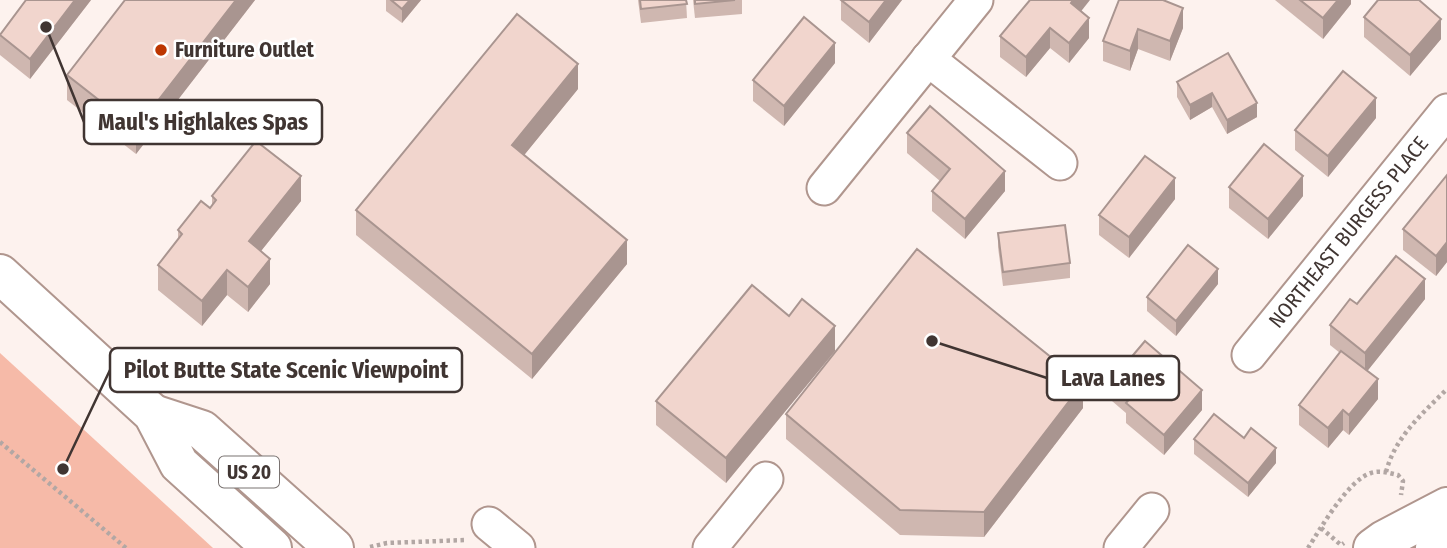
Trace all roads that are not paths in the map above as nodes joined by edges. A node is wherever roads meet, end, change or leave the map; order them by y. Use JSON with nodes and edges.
{"nodes":[{"id":1,"x":976,"y":0,"type":"edge"},
{"id":2,"x":928,"y":59,"type":"junction"},
{"id":3,"x":1447,"y":111,"type":"edge"},
{"id":4,"x":1060,"y":163,"type":"dead end"},
{"id":5,"x":824,"y":188,"type":"dead end"},
{"id":6,"x":0,"y":274,"type":"edge"},
{"id":7,"x":1249,"y":355,"type":"dead end"},
{"id":8,"x":153,"y":414,"type":"junction"},
{"id":9,"x":766,"y":480,"type":"dead end"},
{"id":10,"x":1152,"y":510,"type":"dead end"},
{"id":11,"x":482,"y":532,"type":"road end"},
{"id":12,"x":1442,"y":534,"type":"edge"},
{"id":13,"x":271,"y":548,"type":"edge"},
{"id":14,"x":334,"y":548,"type":"edge"},
{"id":15,"x":518,"y":548,"type":"edge"},
{"id":16,"x":710,"y":548,"type":"edge"},
{"id":17,"x":1121,"y":548,"type":"edge"},
{"id":18,"x":1373,"y":548,"type":"edge"}],
"edges":[{"from":1,"to":2,"type":"street"},
{"from":2,"to":4,"type":"street"},
{"from":2,"to":5,"type":"street"},
{"from":3,"to":7,"type":"street","name":"NORTHEAST BURGESS PLACE"},
{"from":6,"to":8,"type":"main road","number":"US 20"},
{"from":8,"to":13,"type":"main road","number":"US 20"},
{"from":8,"to":14,"type":"main road","number":"US 20"},
{"from":9,"to":16,"type":"street"},
{"from":10,"to":17,"type":"street"},
{"from":11,"to":15,"type":"street"},
{"from":12,"to":18,"type":"main road"}]}
